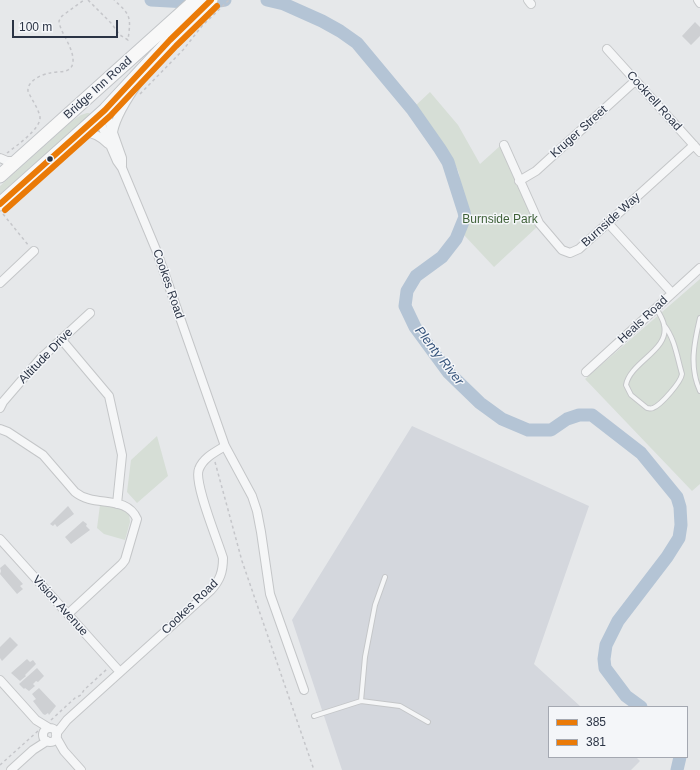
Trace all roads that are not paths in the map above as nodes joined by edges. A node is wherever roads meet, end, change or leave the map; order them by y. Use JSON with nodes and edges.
{"nodes":[{"id":1,"x":196,"y":0,"type":"edge"},
{"id":2,"x":211,"y":0,"type":"edge"},
{"id":3,"x":698,"y":0,"type":"edge"},
{"id":4,"x":700,"y":3,"type":"edge"},
{"id":5,"x":170,"y":40,"type":"junction"},
{"id":6,"x":607,"y":49,"type":"dead end"},
{"id":7,"x":635,"y":81,"type":"junction"},
{"id":8,"x":91,"y":95,"type":"junction"},
{"id":9,"x":101,"y":114,"type":"junction"},
{"id":10,"x":114,"y":132,"type":"junction"},
{"id":11,"x":80,"y":133,"type":"junction"},
{"id":12,"x":504,"y":145,"type":"dead end"},
{"id":13,"x":694,"y":145,"type":"junction"},
{"id":14,"x":111,"y":148,"type":"junction"},
{"id":15,"x":700,"y":152,"type":"edge"},
{"id":16,"x":1,"y":158,"type":"edge"},
{"id":17,"x":17,"y":161,"type":"junction"},
{"id":18,"x":122,"y":168,"type":"junction"},
{"id":19,"x":0,"y":176,"type":"edge"},
{"id":20,"x":519,"y":181,"type":"junction"},
{"id":21,"x":1,"y":209,"type":"edge"},
{"id":22,"x":608,"y":222,"type":"junction"},
{"id":23,"x":32,"y":248,"type":"road end"},
{"id":24,"x":700,"y":268,"type":"edge"},
{"id":25,"x":0,"y":282,"type":"edge"},
{"id":26,"x":672,"y":293,"type":"junction"},
{"id":27,"x":656,"y":308,"type":"junction"},
{"id":28,"x":90,"y":313,"type":"dead end"},
{"id":29,"x":700,"y":318,"type":"edge"},
{"id":30,"x":664,"y":325,"type":"junction"},
{"id":31,"x":61,"y":339,"type":"junction"},
{"id":32,"x":586,"y":372,"type":"dead end"},
{"id":33,"x":700,"y":391,"type":"edge"},
{"id":34,"x":1,"y":404,"type":"edge"},
{"id":35,"x":0,"y":422,"type":"edge"},
{"id":36,"x":4,"y":431,"type":"edge"},
{"id":37,"x":225,"y":446,"type":"junction"},
{"id":38,"x":117,"y":504,"type":"junction"},
{"id":39,"x":1,"y":542,"type":"edge"},
{"id":40,"x":385,"y":577,"type":"dead end"},
{"id":41,"x":68,"y":614,"type":"junction"},
{"id":42,"x":120,"y":672,"type":"junction"},
{"id":43,"x":0,"y":680,"type":"edge"},
{"id":44,"x":304,"y":690,"type":"dead end"},
{"id":45,"x":361,"y":701,"type":"junction"},
{"id":46,"x":314,"y":716,"type":"dead end"},
{"id":47,"x":428,"y":722,"type":"dead end"},
{"id":48,"x":48,"y":733,"type":"junction"},
{"id":49,"x":11,"y":770,"type":"edge"},
{"id":50,"x":81,"y":770,"type":"edge"}],
"edges":[{"from":1,"to":8,"type":"main road","name":"Bridge Inn Road"},
{"from":2,"to":5,"type":"main road","name":"Bridge Inn Road"},
{"from":3,"to":4,"type":"street"},
{"from":5,"to":9,"type":"main road","name":"Bridge Inn Road"},
{"from":5,"to":10,"type":"street"},
{"from":6,"to":7,"type":"street","name":"Cockrell Road"},
{"from":7,"to":13,"type":"street","name":"Cockrell Road"},
{"from":7,"to":20,"type":"street","name":"Kruger Street"},
{"from":8,"to":9,"type":"main road","name":"Cookes Road"},
{"from":8,"to":17,"type":"main road","name":"Bridge Inn Road"},
{"from":9,"to":10,"type":"street","name":"Cookes Road"},
{"from":9,"to":11,"type":"main road","name":"Bridge Inn Road"},
{"from":9,"to":14,"type":"street","name":"Cookes Road"},
{"from":10,"to":18,"type":"street","name":"Cookes Road"},
{"from":11,"to":14,"type":"street","name":"Cookes Road"},
{"from":11,"to":21,"type":"main road","name":"Bridge Inn Road"},
{"from":12,"to":20,"type":"street","name":"Burnside Way"},
{"from":13,"to":15,"type":"street","name":"Cockrell Road"},
{"from":13,"to":22,"type":"street","name":"Burnside Way"},
{"from":14,"to":18,"type":"street","name":"Cookes Road"},
{"from":16,"to":17,"type":"street"},
{"from":17,"to":19,"type":"main road","name":"Bridge Inn Road"},
{"from":18,"to":37,"type":"street","name":"Cookes Road"},
{"from":20,"to":22,"type":"street","name":"Burnside Way"},
{"from":22,"to":26,"type":"street"},
{"from":23,"to":25,"type":"street"},
{"from":24,"to":26,"type":"street","name":"Heals Road"},
{"from":26,"to":27,"type":"street","name":"Heals Road"},
{"from":27,"to":30,"type":"lane"},
{"from":27,"to":32,"type":"street","name":"Heals Road"},
{"from":28,"to":31,"type":"street","name":"Altitude Drive"},
{"from":29,"to":33,"type":"lane"},
{"from":30,"to":30,"type":"lane"},
{"from":31,"to":34,"type":"street","name":"Altitude Drive"},
{"from":31,"to":38,"type":"street"},
{"from":35,"to":36,"type":"street"},
{"from":36,"to":38,"type":"street"},
{"from":37,"to":42,"type":"street","name":"Cookes Road"},
{"from":37,"to":44,"type":"street","name":"Cookes Road"},
{"from":38,"to":41,"type":"street"},
{"from":39,"to":41,"type":"street","name":"Vision Avenue"},
{"from":40,"to":45,"type":"lane"},
{"from":41,"to":42,"type":"street","name":"Vision Avenue"},
{"from":42,"to":48,"type":"street","name":"Cookes Road"},
{"from":43,"to":48,"type":"street"},
{"from":45,"to":46,"type":"lane"},
{"from":45,"to":47,"type":"lane"},
{"from":48,"to":49,"type":"street","name":"Cookes Road"},
{"from":48,"to":50,"type":"street"}]}
